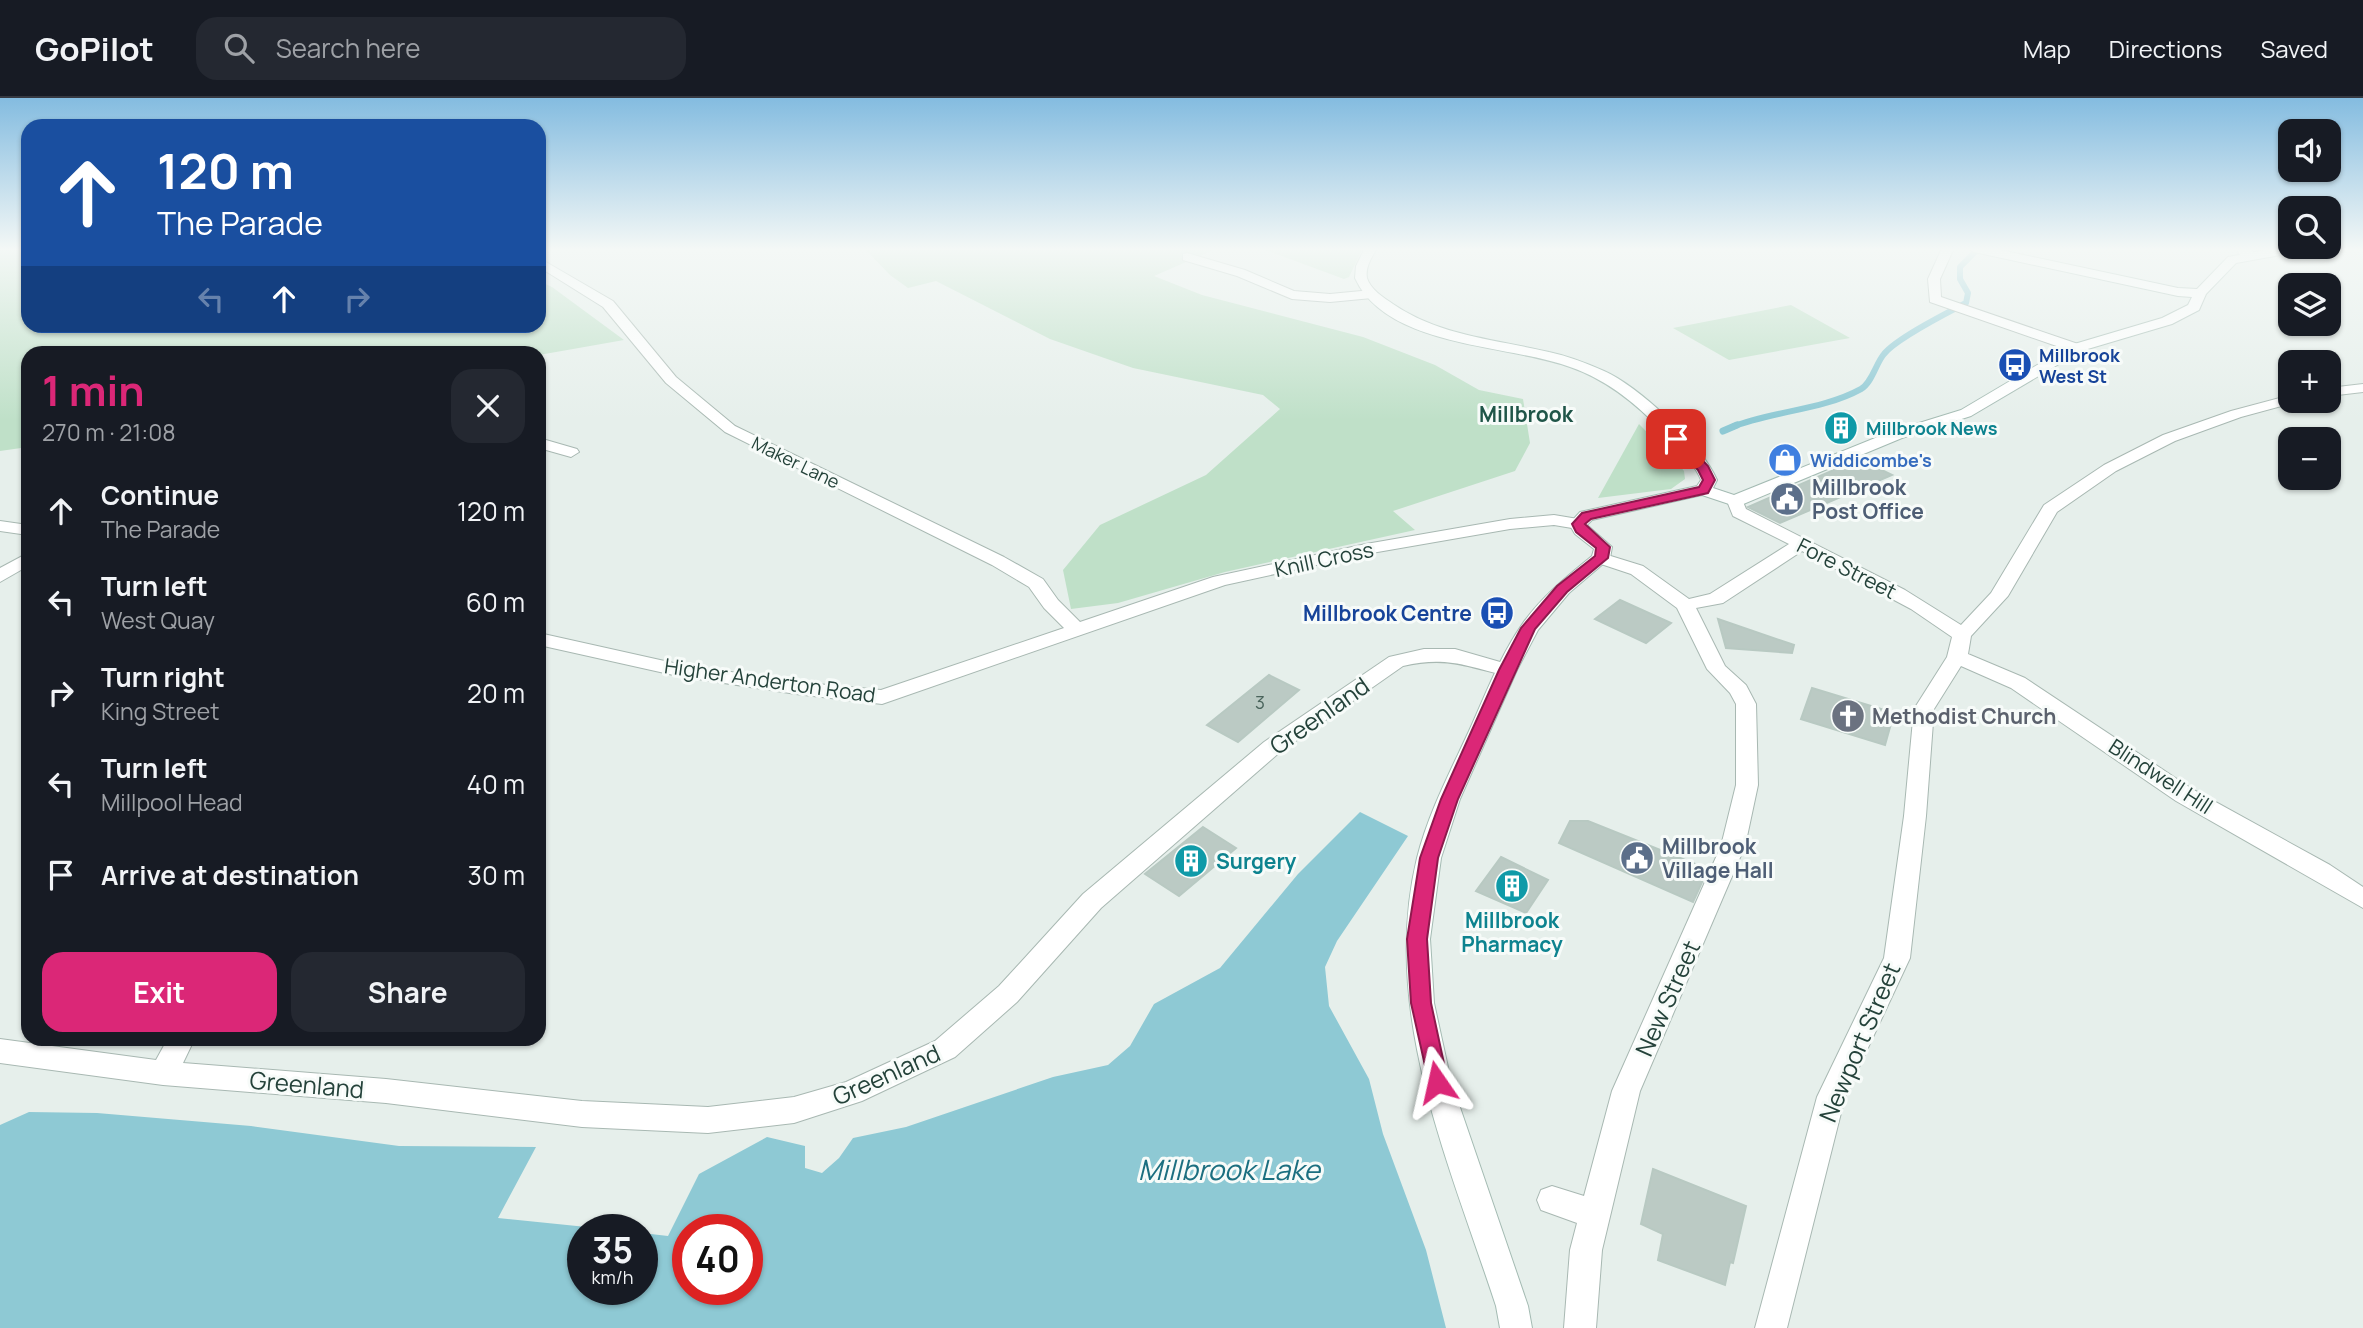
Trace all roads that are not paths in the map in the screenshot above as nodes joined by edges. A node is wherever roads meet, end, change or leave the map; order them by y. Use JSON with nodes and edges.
{"nodes":[{"id":1,"x":609,"y":305,"type":"edge"},
{"id":2,"x":1386,"y":305,"type":"edge"},
{"id":3,"x":1954,"y":305,"type":"edge"},
{"id":4,"x":2195,"y":305,"type":"edge"},
{"id":5,"x":2076,"y":348,"type":"junction"},
{"id":6,"x":2363,"y":388,"type":"edge"},
{"id":7,"x":2341,"y":391,"type":"edge"},
{"id":8,"x":2278,"y":403,"type":"edge"},
{"id":9,"x":546,"y":445,"type":"edge"},
{"id":10,"x":571,"y":452,"type":"dead end"},
{"id":11,"x":1703,"y":490,"type":"junction"},
{"id":12,"x":1735,"y":501,"type":"junction"},
{"id":13,"x":1578,"y":524,"type":"junction"},
{"id":14,"x":0,"y":526,"type":"edge"},
{"id":15,"x":21,"y":529,"type":"edge"},
{"id":16,"x":1801,"y":544,"type":"junction"},
{"id":17,"x":1601,"y":558,"type":"junction"},
{"id":18,"x":21,"y":562,"type":"edge"},
{"id":19,"x":0,"y":576,"type":"edge"},
{"id":20,"x":1685,"y":605,"type":"junction"},
{"id":21,"x":1076,"y":629,"type":"junction"},
{"id":22,"x":546,"y":641,"type":"edge"},
{"id":23,"x":1960,"y":646,"type":"junction"},
{"id":24,"x":1507,"y":670,"type":"junction"},
{"id":25,"x":2363,"y":899,"type":"edge"},
{"id":26,"x":178,"y":1046,"type":"edge"},
{"id":27,"x":0,"y":1051,"type":"edge"},
{"id":28,"x":163,"y":1073,"type":"junction"},
{"id":29,"x":1552,"y":1200,"type":"dead end"},
{"id":30,"x":1594,"y":1214,"type":"junction"},
{"id":31,"x":1516,"y":1328,"type":"edge"},
{"id":32,"x":1580,"y":1328,"type":"edge"},
{"id":33,"x":1770,"y":1328,"type":"edge"}],
"edges":[{"from":1,"to":21,"type":"street","name":"Maker Lane"},
{"from":2,"to":11,"type":"street"},
{"from":3,"to":5,"type":"street"},
{"from":4,"to":5,"type":"street"},
{"from":5,"to":12,"type":"street"},
{"from":6,"to":7,"type":"street"},
{"from":8,"to":23,"type":"street","name":"Newport Street"},
{"from":9,"to":10,"type":"street"},
{"from":11,"to":12,"type":"street"},
{"from":11,"to":13,"type":"street"},
{"from":12,"to":16,"type":"street","name":"Fore Street"},
{"from":13,"to":17,"type":"street"},
{"from":13,"to":21,"type":"street","name":"Knill Cross"},
{"from":14,"to":15,"type":"street"},
{"from":16,"to":20,"type":"street"},
{"from":16,"to":23,"type":"street","name":"Fore Street"},
{"from":17,"to":20,"type":"street"},
{"from":17,"to":24,"type":"street"},
{"from":18,"to":19,"type":"street"},
{"from":20,"to":30,"type":"street","name":"New Street"},
{"from":21,"to":22,"type":"street","name":"Higher Anderton Road"},
{"from":23,"to":25,"type":"street","name":"Blindwell Hill"},
{"from":23,"to":33,"type":"street","name":"Newport Street"},
{"from":24,"to":28,"type":"street","name":"Greenland"},
{"from":24,"to":31,"type":"street"},
{"from":26,"to":28,"type":"street"},
{"from":27,"to":28,"type":"street","name":"Greenland"},
{"from":29,"to":30,"type":"street"},
{"from":30,"to":32,"type":"street","name":"New Street"}]}
